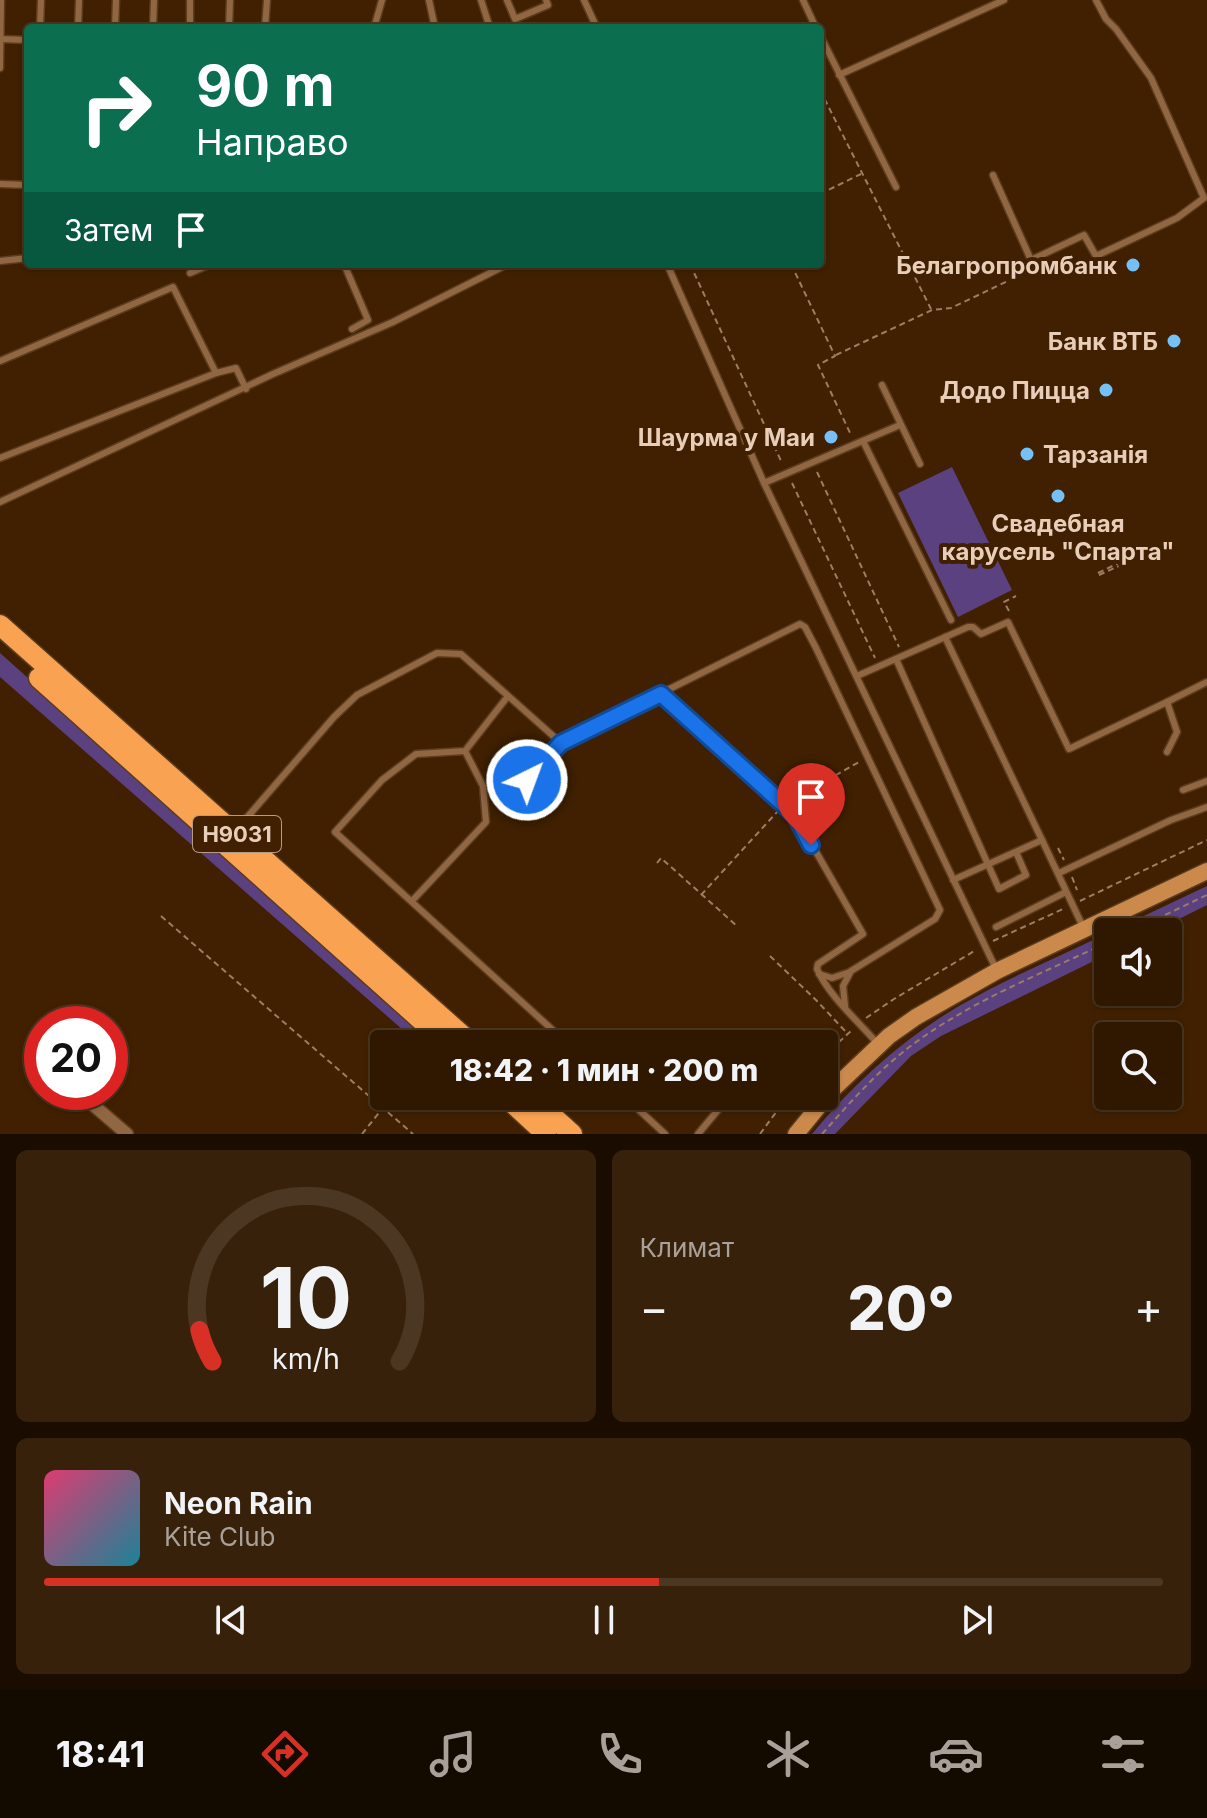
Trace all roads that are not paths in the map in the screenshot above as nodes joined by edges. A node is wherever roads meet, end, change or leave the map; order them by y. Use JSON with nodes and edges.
{"nodes":[{"id":1,"x":1,"y":0,"type":"edge"},
{"id":2,"x":41,"y":0,"type":"edge"},
{"id":3,"x":79,"y":0,"type":"edge"},
{"id":4,"x":116,"y":0,"type":"edge"},
{"id":5,"x":154,"y":0,"type":"edge"},
{"id":6,"x":190,"y":0,"type":"edge"},
{"id":7,"x":230,"y":0,"type":"edge"},
{"id":8,"x":267,"y":0,"type":"edge"},
{"id":9,"x":382,"y":0,"type":"edge"},
{"id":10,"x":429,"y":0,"type":"edge"},
{"id":11,"x":481,"y":0,"type":"edge"},
{"id":12,"x":507,"y":0,"type":"edge"},
{"id":13,"x":546,"y":0,"type":"edge"},
{"id":14,"x":584,"y":0,"type":"edge"},
{"id":15,"x":803,"y":0,"type":"edge"},
{"id":16,"x":1004,"y":0,"type":"edge"},
{"id":17,"x":1096,"y":0,"type":"edge"},
{"id":18,"x":40,"y":24,"type":"edge"},
{"id":19,"x":78,"y":24,"type":"edge"},
{"id":20,"x":115,"y":24,"type":"edge"},
{"id":21,"x":153,"y":24,"type":"edge"},
{"id":22,"x":190,"y":24,"type":"edge"},
{"id":23,"x":229,"y":24,"type":"edge"},
{"id":24,"x":265,"y":24,"type":"edge"},
{"id":25,"x":375,"y":24,"type":"edge"},
{"id":26,"x":434,"y":24,"type":"edge"},
{"id":27,"x":489,"y":24,"type":"edge"},
{"id":28,"x":595,"y":24,"type":"edge"},
{"id":29,"x":814,"y":24,"type":"edge"},
{"id":30,"x":0,"y":39,"type":"edge"},
{"id":31,"x":24,"y":40,"type":"edge"},
{"id":32,"x":824,"y":43,"type":"edge"},
{"id":33,"x":0,"y":68,"type":"edge"},
{"id":34,"x":839,"y":75,"type":"junction"},
{"id":35,"x":993,"y":175,"type":"dead end"},
{"id":36,"x":0,"y":184,"type":"edge"},
{"id":37,"x":24,"y":185,"type":"edge"},
{"id":38,"x":896,"y":187,"type":"dead end"},
{"id":39,"x":24,"y":258,"type":"edge"},
{"id":40,"x":0,"y":261,"type":"edge"},
{"id":41,"x":202,"y":268,"type":"edge"},
{"id":42,"x":346,"y":268,"type":"edge"},
{"id":43,"x":500,"y":268,"type":"edge"},
{"id":44,"x":669,"y":268,"type":"edge"},
{"id":45,"x":190,"y":273,"type":"dead end"},
{"id":46,"x":352,"y":329,"type":"dead end"},
{"id":47,"x":0,"y":361,"type":"edge"},
{"id":48,"x":216,"y":373,"type":"junction"},
{"id":49,"x":882,"y":385,"type":"dead end"},
{"id":50,"x":246,"y":389,"type":"junction"},
{"id":51,"x":900,"y":425,"type":"junction"},
{"id":52,"x":863,"y":441,"type":"junction"},
{"id":53,"x":0,"y":458,"type":"edge"},
{"id":54,"x":920,"y":464,"type":"dead end"},
{"id":55,"x":764,"y":483,"type":"junction"},
{"id":56,"x":0,"y":502,"type":"edge"},
{"id":57,"x":951,"y":620,"type":"dead end"},
{"id":58,"x":0,"y":625,"type":"edge"},
{"id":59,"x":945,"y":637,"type":"junction"},
{"id":60,"x":0,"y":643,"type":"edge"},
{"id":61,"x":899,"y":657,"type":"junction"},
{"id":62,"x":857,"y":676,"type":"junction"},
{"id":63,"x":1207,"y":682,"type":"edge"},
{"id":64,"x":661,"y":694,"type":"junction"},
{"id":65,"x":508,"y":696,"type":"junction"},
{"id":66,"x":1167,"y":702,"type":"junction"},
{"id":67,"x":561,"y":743,"type":"junction"},
{"id":68,"x":465,"y":751,"type":"junction"},
{"id":69,"x":1167,"y":752,"type":"dead end"},
{"id":70,"x":1207,"y":781,"type":"edge"},
{"id":71,"x":1183,"y":790,"type":"dead end"},
{"id":72,"x":510,"y":799,"type":"dead end"},
{"id":73,"x":1207,"y":807,"type":"edge"},
{"id":74,"x":229,"y":837,"type":"junction"},
{"id":75,"x":1042,"y":840,"type":"junction"},
{"id":76,"x":1016,"y":852,"type":"junction"},
{"id":77,"x":988,"y":866,"type":"junction"},
{"id":78,"x":1207,"y":871,"type":"edge"},
{"id":79,"x":1059,"y":873,"type":"junction"},
{"id":80,"x":953,"y":880,"type":"junction"},
{"id":81,"x":1066,"y":892,"type":"junction"},
{"id":82,"x":412,"y":901,"type":"junction"},
{"id":83,"x":996,"y":927,"type":"dead end"},
{"id":84,"x":1084,"y":929,"type":"junction"},
{"id":85,"x":851,"y":971,"type":"junction"},
{"id":86,"x":997,"y":971,"type":"junction"},
{"id":87,"x":819,"y":974,"type":"junction"},
{"id":88,"x":845,"y":1006,"type":"junction"},
{"id":89,"x":433,"y":1030,"type":"edge"},
{"id":90,"x":456,"y":1030,"type":"edge"},
{"id":91,"x":553,"y":1030,"type":"edge"},
{"id":92,"x":879,"y":1045,"type":"junction"},
{"id":93,"x":99,"y":1110,"type":"edge"},
{"id":94,"x":520,"y":1110,"type":"edge"},
{"id":95,"x":545,"y":1110,"type":"edge"},
{"id":96,"x":639,"y":1110,"type":"edge"},
{"id":97,"x":718,"y":1110,"type":"edge"},
{"id":98,"x":127,"y":1134,"type":"edge"},
{"id":99,"x":546,"y":1134,"type":"edge"},
{"id":100,"x":572,"y":1134,"type":"edge"},
{"id":101,"x":665,"y":1134,"type":"edge"},
{"id":102,"x":698,"y":1134,"type":"edge"},
{"id":103,"x":796,"y":1134,"type":"edge"}],
"edges":[{"from":1,"to":30,"type":"lane"},
{"from":2,"to":18,"type":"lane"},
{"from":3,"to":19,"type":"lane"},
{"from":4,"to":20,"type":"lane"},
{"from":5,"to":21,"type":"lane"},
{"from":6,"to":22,"type":"lane"},
{"from":7,"to":23,"type":"lane"},
{"from":8,"to":24,"type":"lane"},
{"from":9,"to":25,"type":"lane"},
{"from":10,"to":26,"type":"lane"},
{"from":11,"to":27,"type":"lane"},
{"from":12,"to":13,"type":"lane"},
{"from":14,"to":28,"type":"lane"},
{"from":15,"to":29,"type":"lane"},
{"from":16,"to":34,"type":"lane"},
{"from":17,"to":35,"type":"lane"},
{"from":30,"to":31,"type":"lane"},
{"from":30,"to":33,"type":"lane"},
{"from":32,"to":34,"type":"lane"},
{"from":34,"to":38,"type":"lane"},
{"from":36,"to":37,"type":"lane"},
{"from":39,"to":40,"type":"lane"},
{"from":41,"to":45,"type":"lane"},
{"from":42,"to":46,"type":"lane"},
{"from":43,"to":50,"type":"lane"},
{"from":44,"to":55,"type":"lane"},
{"from":47,"to":48,"type":"lane"},
{"from":48,"to":50,"type":"lane"},
{"from":48,"to":53,"type":"lane"},
{"from":49,"to":51,"type":"lane"},
{"from":50,"to":56,"type":"lane"},
{"from":51,"to":52,"type":"lane"},
{"from":51,"to":54,"type":"lane"},
{"from":52,"to":55,"type":"lane"},
{"from":52,"to":57,"type":"lane"},
{"from":55,"to":62,"type":"lane"},
{"from":58,"to":74,"type":"main road","number":"Н9031"},
{"from":59,"to":61,"type":"lane"},
{"from":59,"to":66,"type":"lane"},
{"from":59,"to":75,"type":"lane"},
{"from":60,"to":74,"type":"main road","number":"Н9031"},
{"from":61,"to":62,"type":"lane"},
{"from":61,"to":77,"type":"lane"},
{"from":62,"to":80,"type":"lane"},
{"from":63,"to":66,"type":"lane"},
{"from":64,"to":67,"type":"lane"},
{"from":64,"to":85,"type":"lane"},
{"from":64,"to":87,"type":"lane"},
{"from":65,"to":67,"type":"lane"},
{"from":65,"to":68,"type":"lane"},
{"from":65,"to":74,"type":"lane"},
{"from":66,"to":69,"type":"lane"},
{"from":67,"to":72,"type":"lane"},
{"from":68,"to":82,"type":"lane"},
{"from":68,"to":82,"type":"lane"},
{"from":70,"to":71,"type":"lane"},
{"from":73,"to":79,"type":"lane"},
{"from":74,"to":89,"type":"main road","number":"Н9031"},
{"from":74,"to":90,"type":"main road","number":"Н9031"},
{"from":75,"to":76,"type":"lane"},
{"from":75,"to":79,"type":"lane"},
{"from":76,"to":77,"type":"lane"},
{"from":76,"to":77,"type":"lane"},
{"from":77,"to":80,"type":"lane"},
{"from":78,"to":84,"type":"main road"},
{"from":79,"to":81,"type":"lane"},
{"from":80,"to":86,"type":"lane"},
{"from":81,"to":83,"type":"lane"},
{"from":81,"to":84,"type":"lane"},
{"from":82,"to":91,"type":"lane"},
{"from":84,"to":86,"type":"main road"},
{"from":85,"to":87,"type":"lane"},
{"from":85,"to":88,"type":"lane"},
{"from":86,"to":92,"type":"main road"},
{"from":87,"to":88,"type":"lane"},
{"from":88,"to":92,"type":"lane"},
{"from":92,"to":103,"type":"main road"},
{"from":93,"to":98,"type":"street"},
{"from":94,"to":99,"type":"main road"},
{"from":95,"to":100,"type":"main road"},
{"from":96,"to":101,"type":"lane"},
{"from":97,"to":102,"type":"lane"}]}
